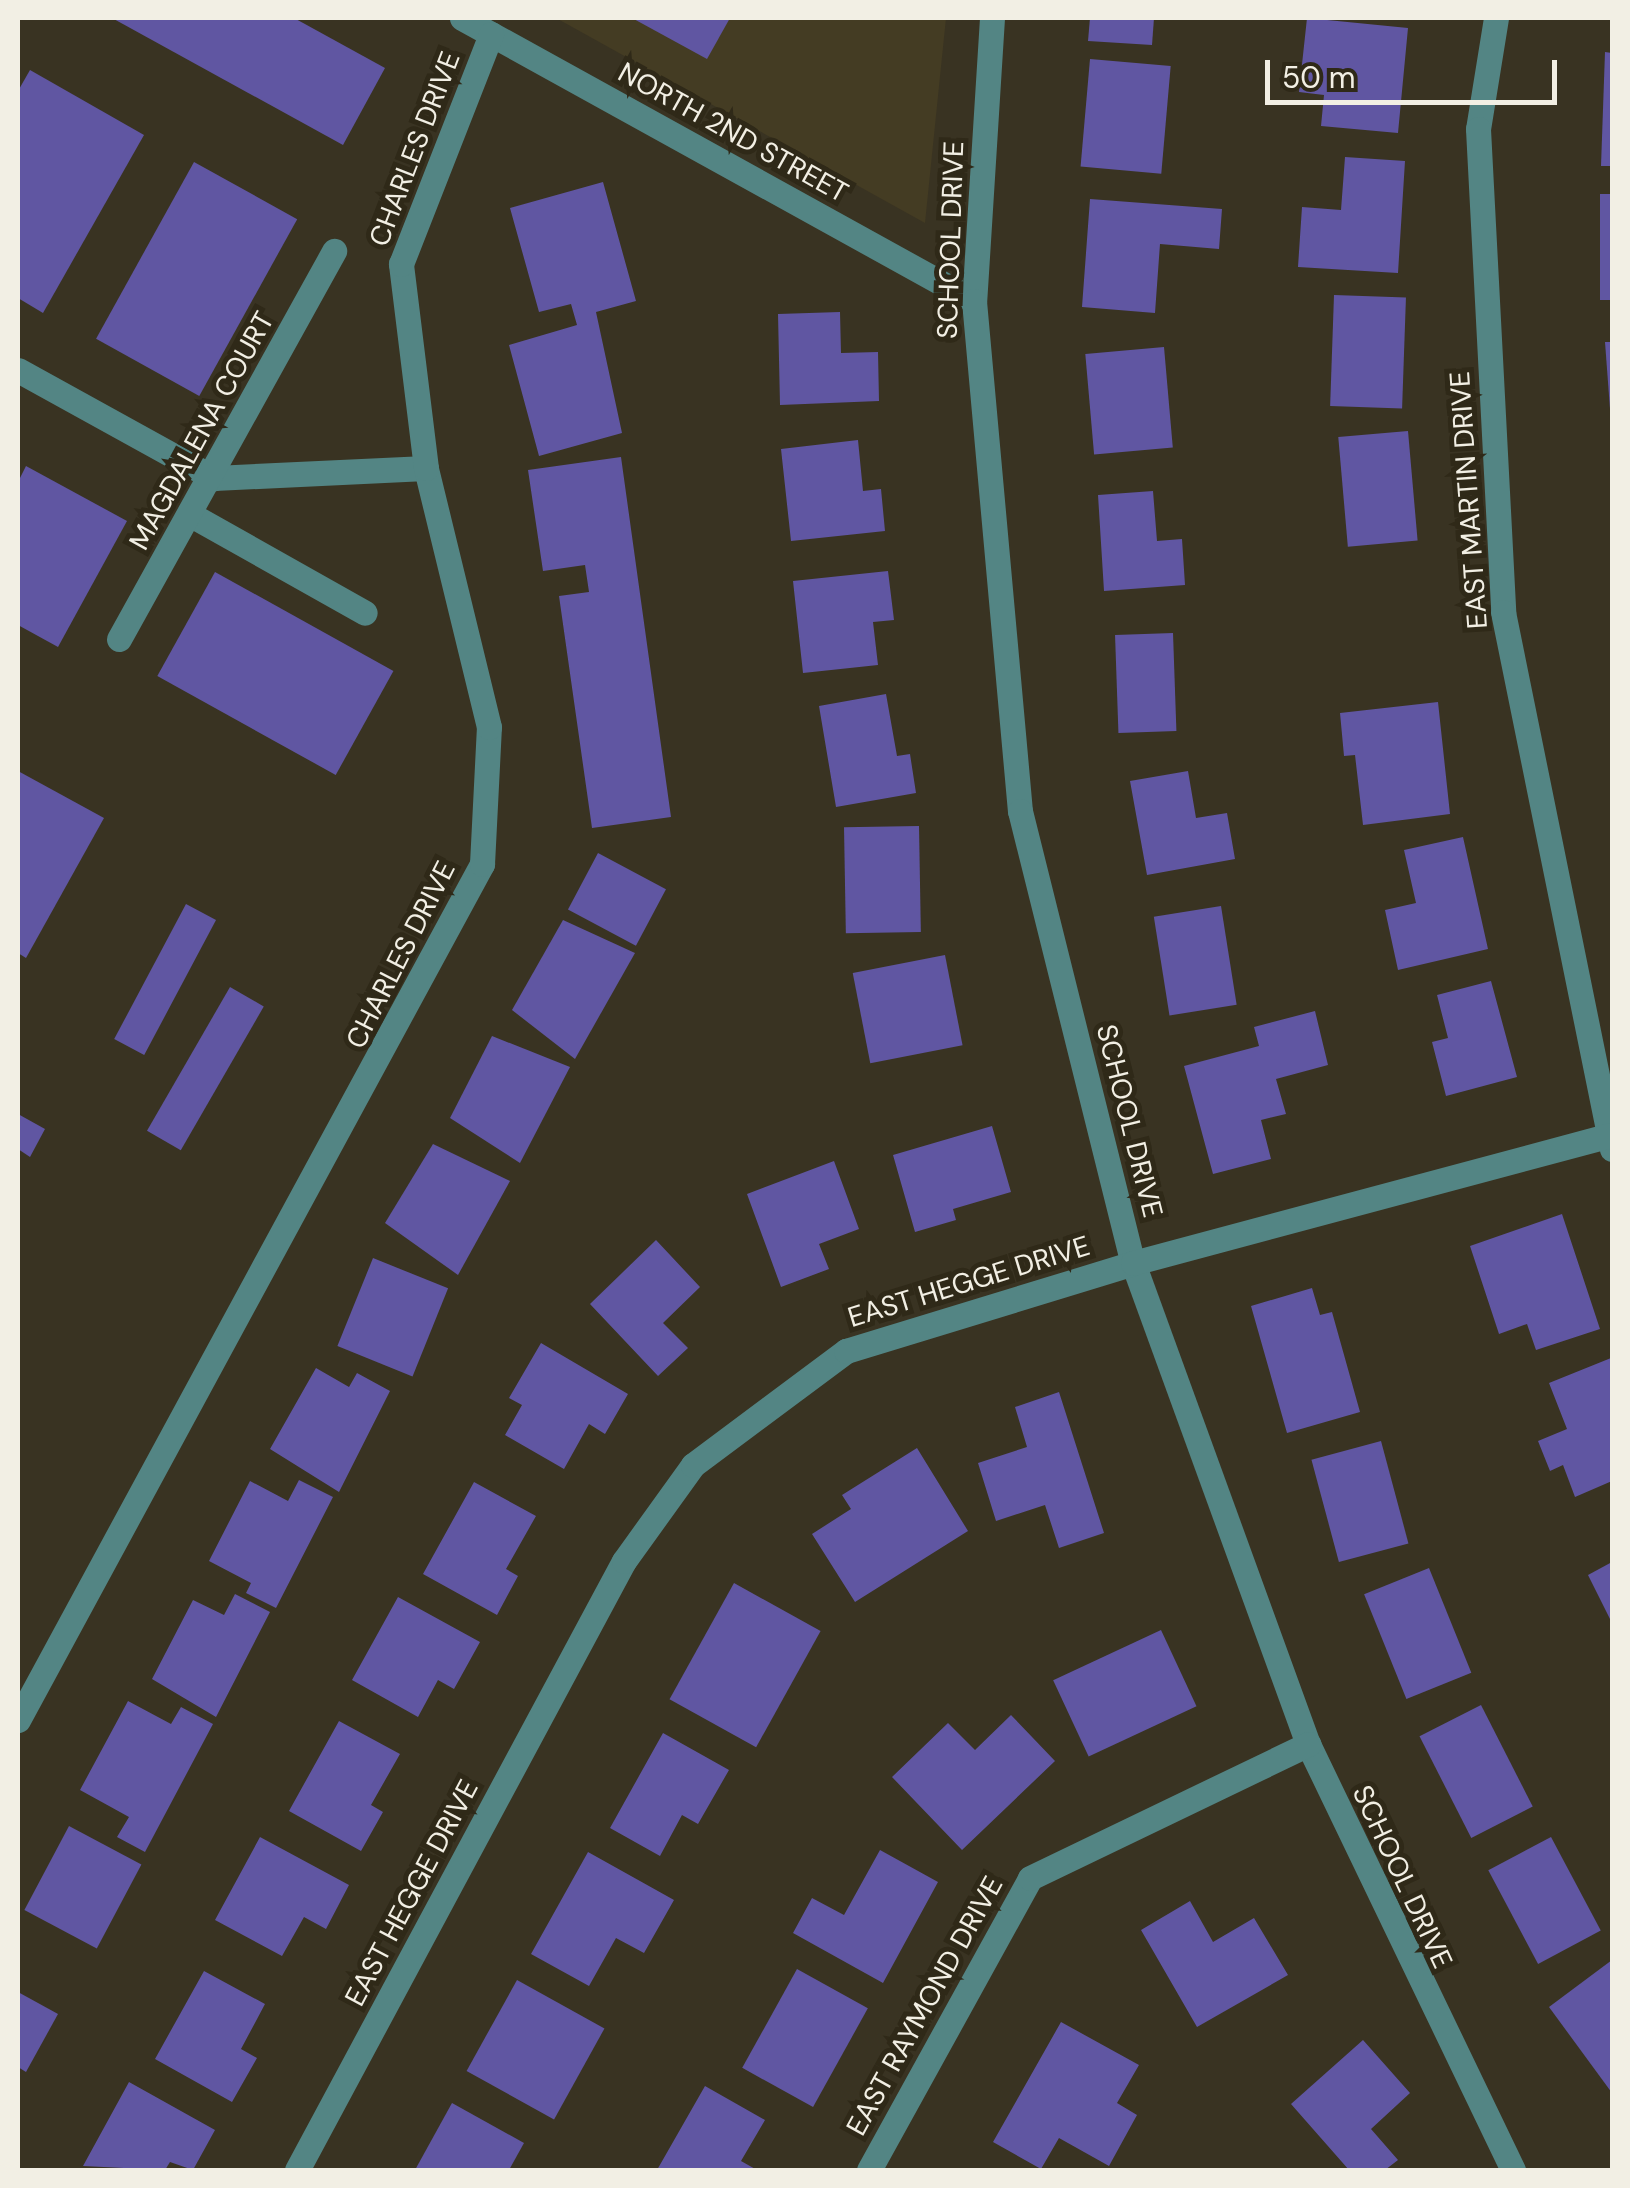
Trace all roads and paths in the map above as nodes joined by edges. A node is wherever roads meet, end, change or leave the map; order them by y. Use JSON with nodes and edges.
{"nodes":[{"id":1,"x":462,"y":18,"type":"edge"},
{"id":2,"x":992,"y":18,"type":"edge"},
{"id":3,"x":1496,"y":18,"type":"edge"},
{"id":4,"x":492,"y":34,"type":"junction"},
{"id":5,"x":334,"y":250,"type":"dead end"},
{"id":6,"x":974,"y":302,"type":"junction"},
{"id":7,"x":18,"y":370,"type":"edge"},
{"id":8,"x":426,"y":468,"type":"junction"},
{"id":9,"x":214,"y":478,"type":"junction"},
{"id":10,"x":193,"y":516,"type":"junction"},
{"id":11,"x":365,"y":614,"type":"dead end"},
{"id":12,"x":119,"y":639,"type":"dead end"},
{"id":13,"x":1611,"y":1140,"type":"edge"},
{"id":14,"x":1133,"y":1263,"type":"junction"},
{"id":15,"x":18,"y":1719,"type":"edge"},
{"id":16,"x":1308,"y":1744,"type":"junction"},
{"id":17,"x":297,"y":2170,"type":"edge"},
{"id":18,"x":869,"y":2170,"type":"edge"},
{"id":19,"x":1513,"y":2170,"type":"edge"}],
"edges":[{"from":1,"to":4,"type":"street","name":"NORTH 2ND STREET"},
{"from":2,"to":6,"type":"street","name":"SCHOOL DRIVE"},
{"from":3,"to":13,"type":"street","name":"EAST MARTIN DRIVE"},
{"from":4,"to":6,"type":"street","name":"NORTH 2ND STREET"},
{"from":4,"to":8,"type":"street","name":"CHARLES DRIVE"},
{"from":5,"to":9,"type":"street","name":"MAGDALENA COURT"},
{"from":6,"to":14,"type":"street","name":"SCHOOL DRIVE"},
{"from":7,"to":9,"type":"street"},
{"from":8,"to":9,"type":"street"},
{"from":8,"to":15,"type":"street","name":"CHARLES DRIVE"},
{"from":9,"to":10,"type":"street","name":"MAGDALENA COURT"},
{"from":10,"to":11,"type":"street"},
{"from":10,"to":12,"type":"street","name":"MAGDALENA COURT"},
{"from":13,"to":14,"type":"street","name":"EAST HEGGE DRIVE"},
{"from":14,"to":16,"type":"street","name":"SCHOOL DRIVE"},
{"from":14,"to":17,"type":"street","name":"EAST HEGGE DRIVE"},
{"from":16,"to":18,"type":"street","name":"EAST RAYMOND DRIVE"},
{"from":16,"to":19,"type":"street","name":"SCHOOL DRIVE"}]}
